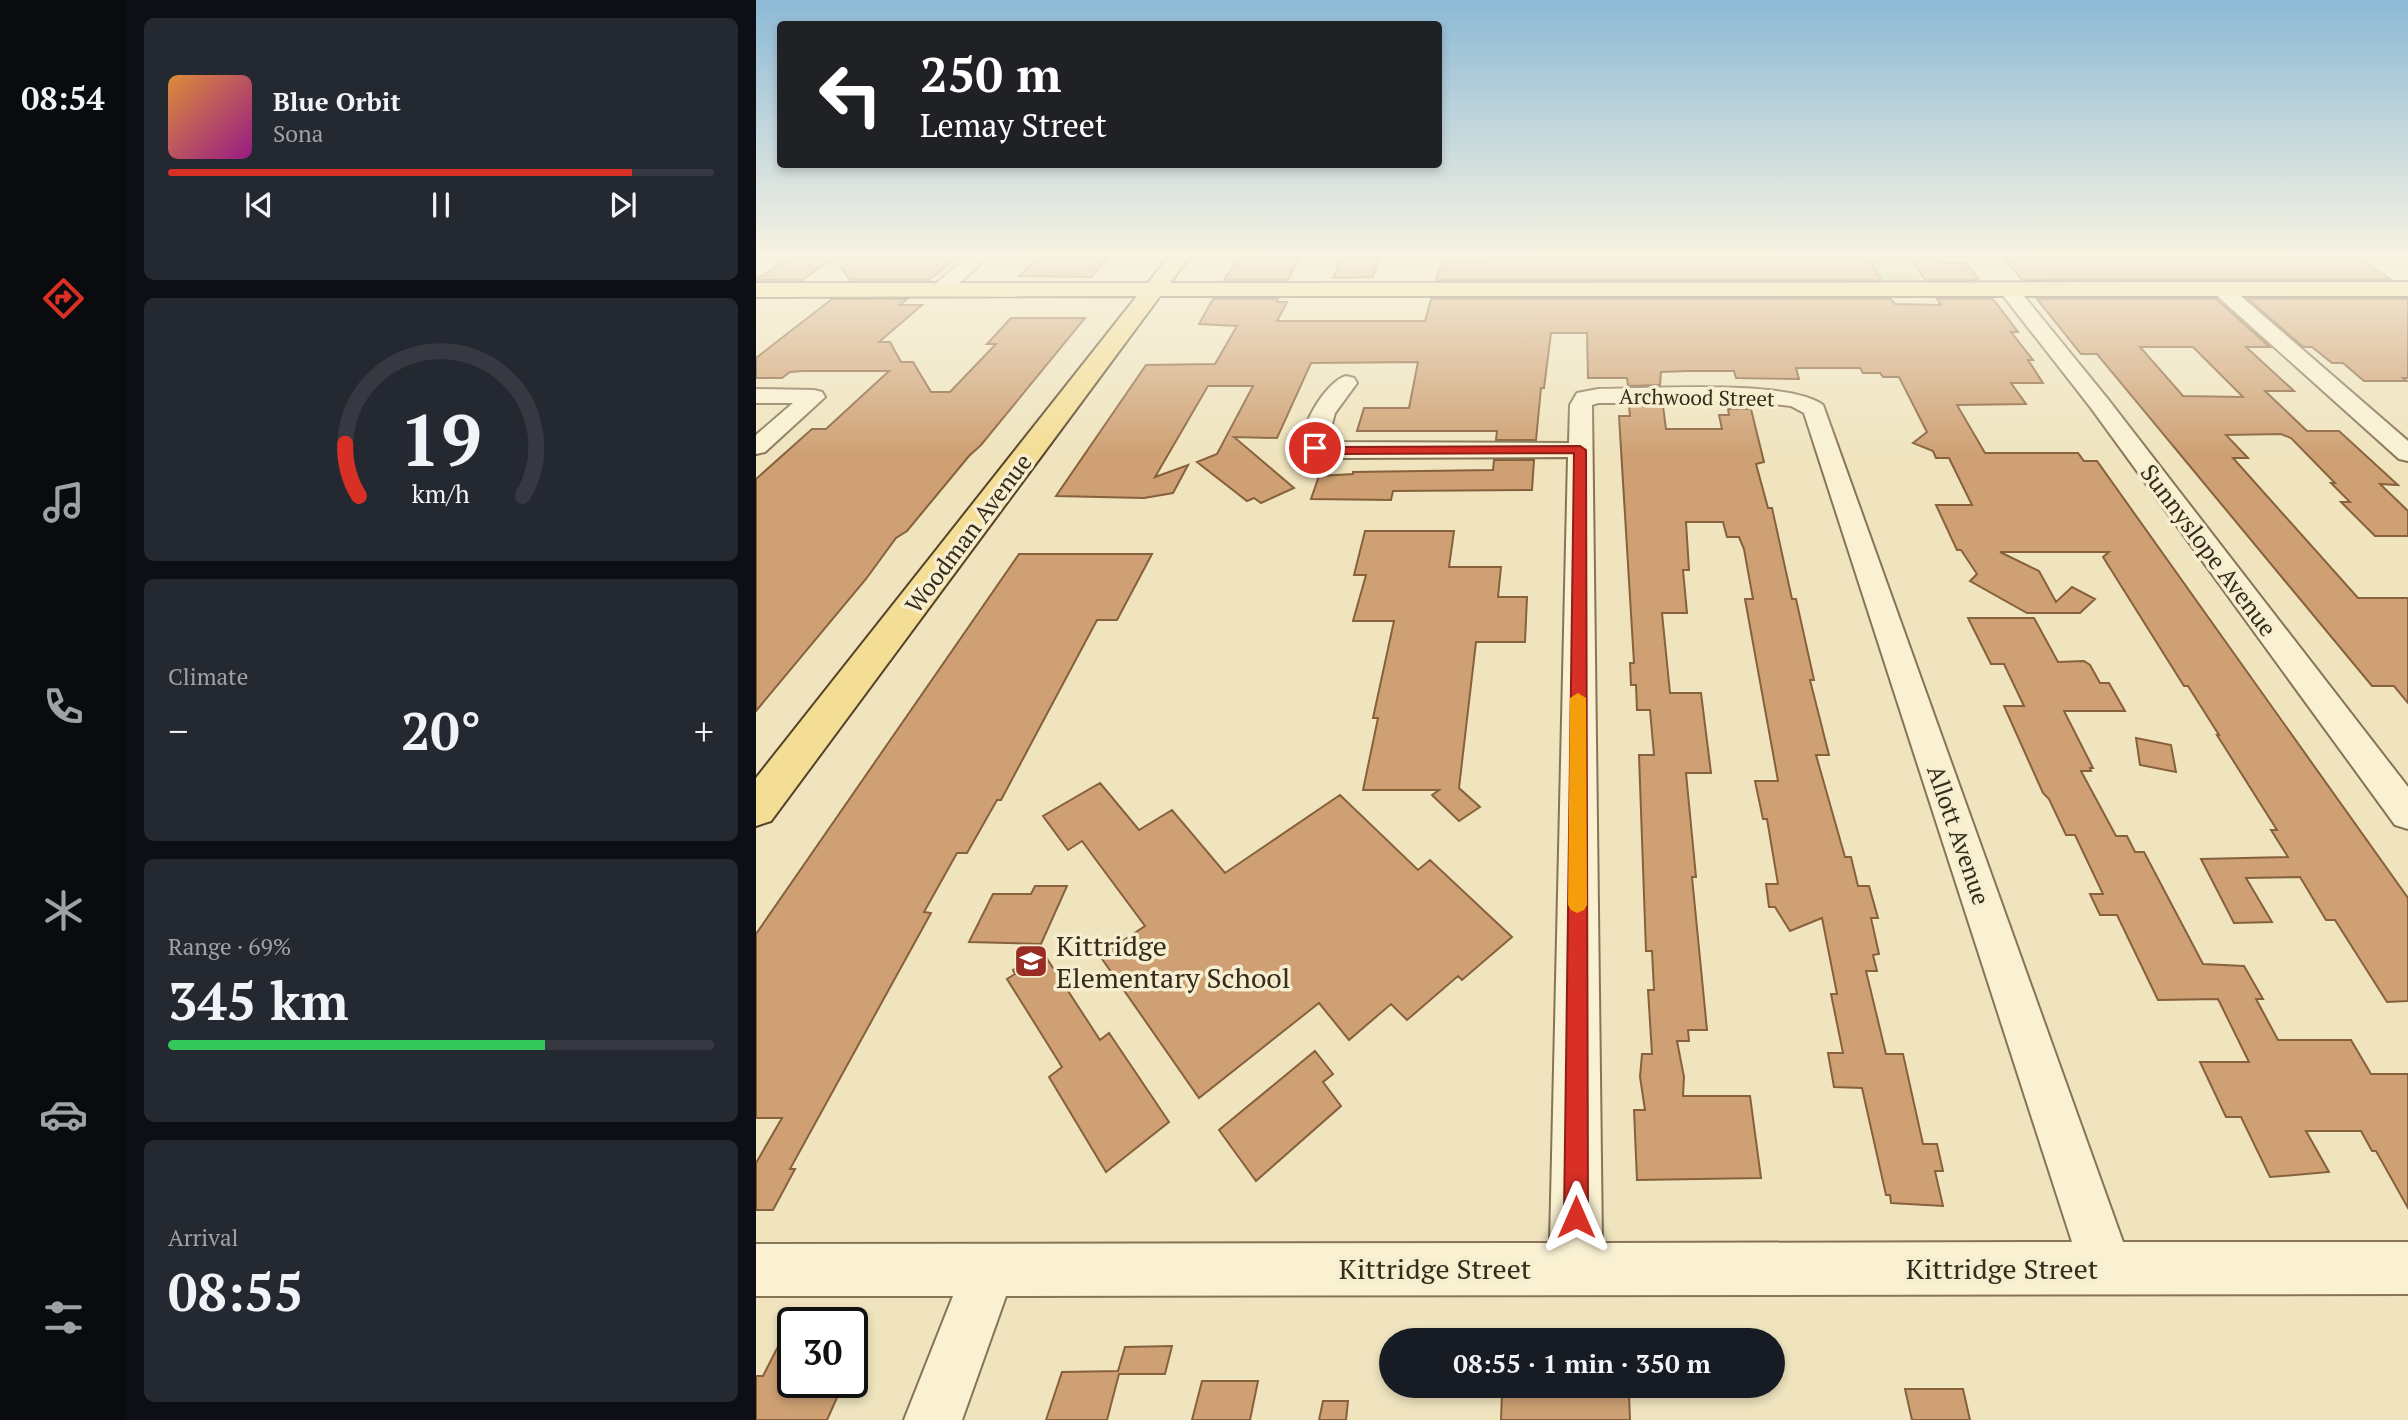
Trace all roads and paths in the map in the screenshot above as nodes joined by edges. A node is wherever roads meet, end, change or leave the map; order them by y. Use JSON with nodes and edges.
{"nodes":[{"id":1,"x":1128,"y":323,"type":"edge"},
{"id":2,"x":2036,"y":323,"type":"edge"},
{"id":3,"x":2260,"y":323,"type":"edge"},
{"id":4,"x":1346,"y":383,"type":"dead end"},
{"id":5,"x":756,"y":396,"type":"edge"},
{"id":6,"x":1809,"y":404,"type":"joint"},
{"id":7,"x":756,"y":447,"type":"edge"},
{"id":8,"x":1580,"y":450,"type":"junction"},
{"id":9,"x":2408,"y":454,"type":"edge"},
{"id":10,"x":756,"y":809,"type":"edge"},
{"id":11,"x":2408,"y":814,"type":"edge"},
{"id":12,"x":1576,"y":1268,"type":"junction"},
{"id":13,"x":2106,"y":1268,"type":"junction"},
{"id":14,"x":2408,"y":1268,"type":"edge"},
{"id":15,"x":990,"y":1269,"type":"junction"},
{"id":16,"x":756,"y":1270,"type":"edge"},
{"id":17,"x":933,"y":1420,"type":"edge"}],
"edges":[{"from":1,"to":10,"type":"main road","name":"Woodman Avenue"},
{"from":2,"to":11,"type":"street","name":"Sunnyslope Avenue"},
{"from":3,"to":9,"type":"street"},
{"from":4,"to":8,"type":"street"},
{"from":5,"to":7,"type":"street"},
{"from":6,"to":8,"type":"street","name":"Archwood Street"},
{"from":6,"to":13,"type":"street","name":"Allott Avenue"},
{"from":8,"to":12,"type":"street"},
{"from":12,"to":13,"type":"street","name":"Kittridge Street"},
{"from":12,"to":15,"type":"street","name":"Kittridge Street"},
{"from":13,"to":14,"type":"street","name":"Kittridge Street"},
{"from":15,"to":16,"type":"street","name":"Kittridge Street"},
{"from":15,"to":17,"type":"street"}]}
